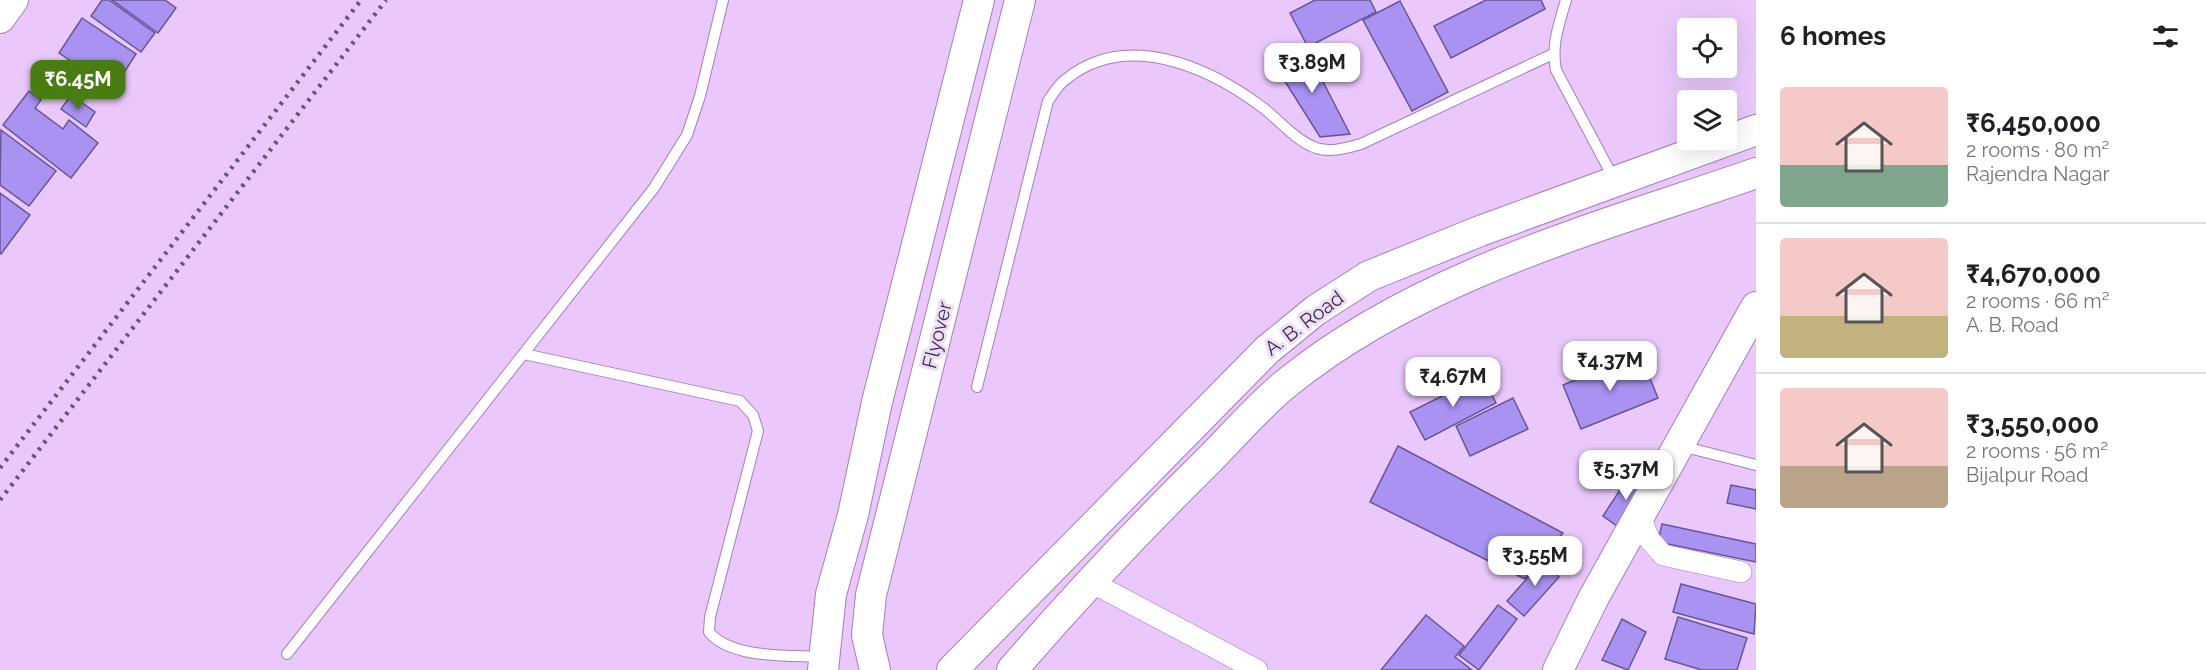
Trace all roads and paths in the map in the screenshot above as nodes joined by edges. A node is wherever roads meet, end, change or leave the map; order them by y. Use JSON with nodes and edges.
{"nodes":[{"id":1,"x":13,"y":0,"type":"edge"},
{"id":2,"x":723,"y":0,"type":"edge"},
{"id":3,"x":979,"y":0,"type":"edge"},
{"id":4,"x":1020,"y":0,"type":"edge"},
{"id":5,"x":1566,"y":0,"type":"edge"},
{"id":6,"x":0,"y":18,"type":"edge"},
{"id":7,"x":1553,"y":54,"type":"junction"},
{"id":8,"x":1756,"y":130,"type":"edge"},
{"id":9,"x":1756,"y":173,"type":"edge"},
{"id":10,"x":1615,"y":182,"type":"junction"},
{"id":11,"x":1756,"y":307,"type":"edge"},
{"id":12,"x":524,"y":354,"type":"junction"},
{"id":13,"x":977,"y":387,"type":"dead end"},
{"id":14,"x":1680,"y":446,"type":"junction"},
{"id":15,"x":1756,"y":465,"type":"edge"},
{"id":16,"x":1640,"y":516,"type":"junction"},
{"id":17,"x":1741,"y":572,"type":"dead end"},
{"id":18,"x":1089,"y":581,"type":"junction"},
{"id":19,"x":288,"y":654,"type":"dead end"},
{"id":20,"x":822,"y":664,"type":"edge"},
{"id":21,"x":875,"y":670,"type":"edge"},
{"id":22,"x":952,"y":670,"type":"edge"},
{"id":23,"x":1012,"y":670,"type":"edge"},
{"id":24,"x":1257,"y":670,"type":"edge"},
{"id":25,"x":1558,"y":670,"type":"edge"}],
"edges":[{"from":1,"to":6,"type":"main road"},
{"from":2,"to":12,"type":"lane"},
{"from":3,"to":20,"type":"main road"},
{"from":4,"to":21,"type":"main road","name":"Flyover"},
{"from":5,"to":7,"type":"lane"},
{"from":7,"to":10,"type":"lane"},
{"from":7,"to":13,"type":"lane"},
{"from":8,"to":10,"type":"main road","name":"A. B. Road"},
{"from":9,"to":18,"type":"main road","name":"A. B. Road"},
{"from":10,"to":22,"type":"main road","name":"A. B. Road"},
{"from":11,"to":14,"type":"main road"},
{"from":12,"to":19,"type":"lane"},
{"from":12,"to":20,"type":"lane"},
{"from":14,"to":15,"type":"lane"},
{"from":14,"to":16,"type":"main road"},
{"from":16,"to":17,"type":"street"},
{"from":16,"to":25,"type":"main road"},
{"from":18,"to":23,"type":"main road","name":"A. B. Road"},
{"from":18,"to":24,"type":"street"}]}
